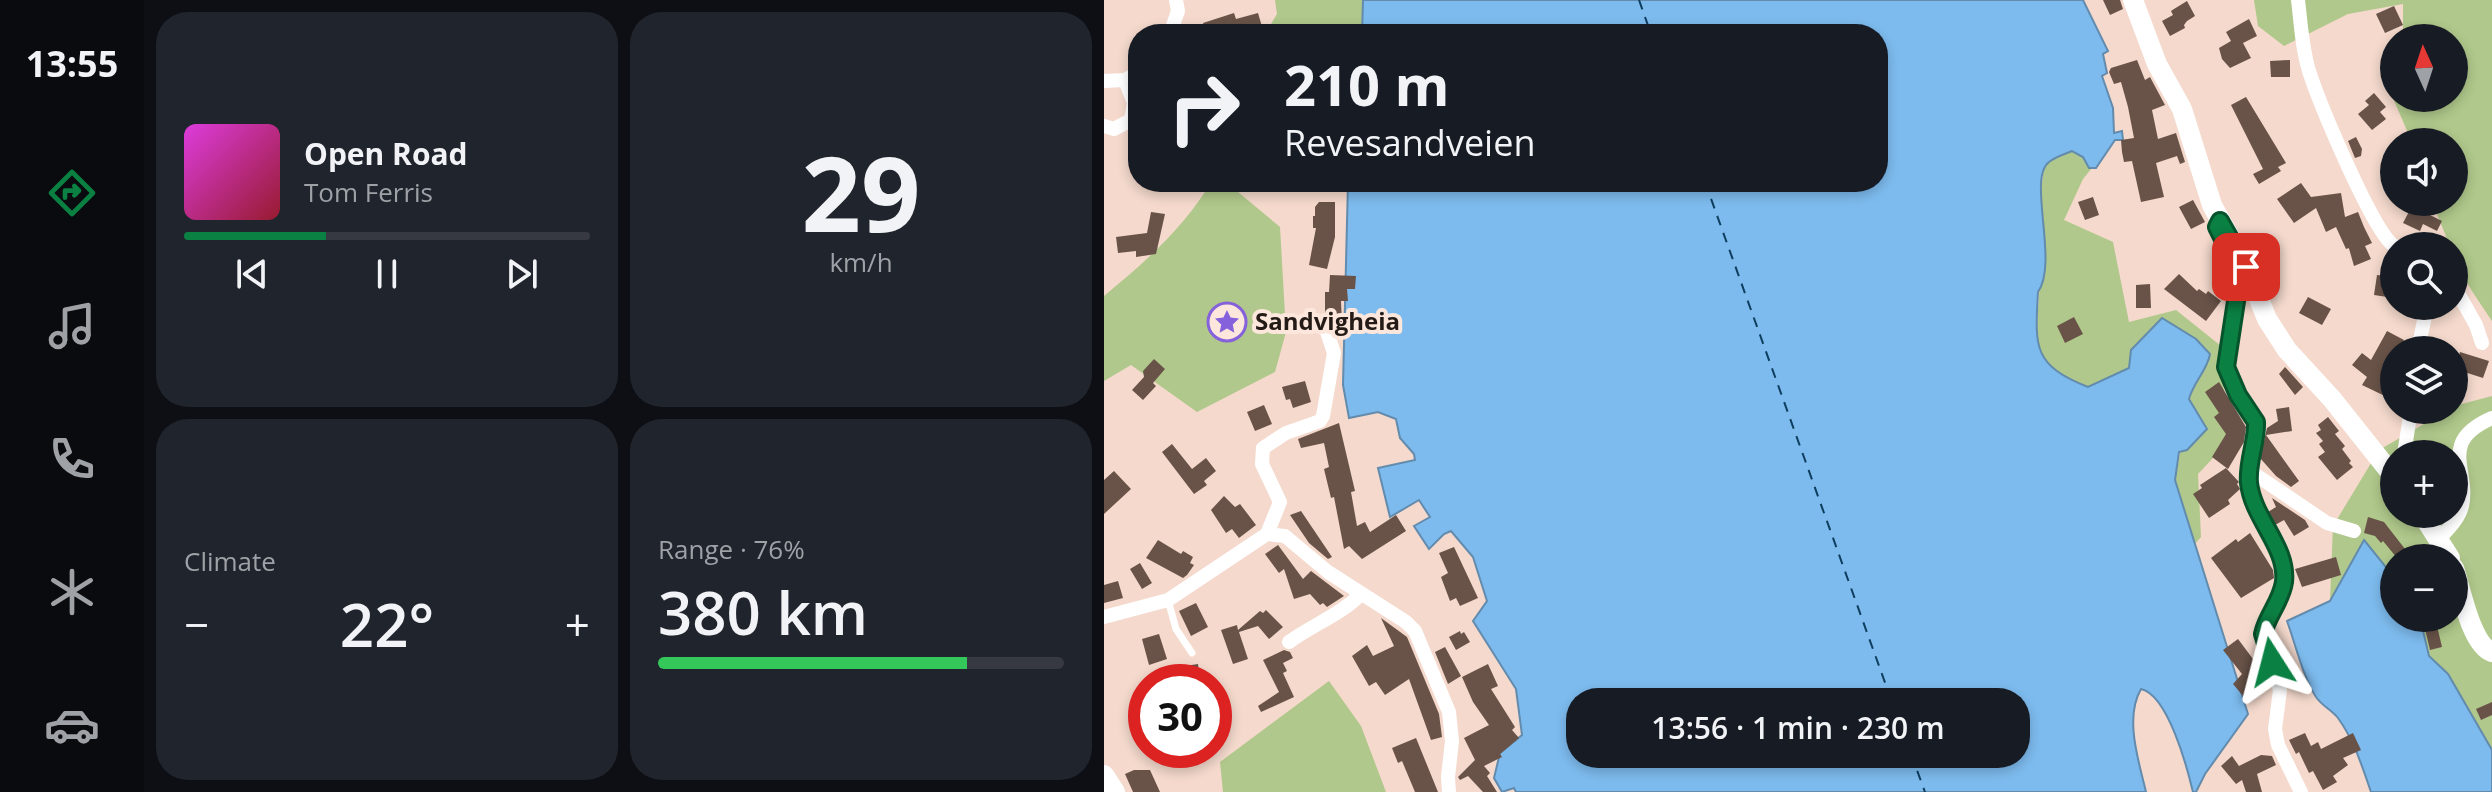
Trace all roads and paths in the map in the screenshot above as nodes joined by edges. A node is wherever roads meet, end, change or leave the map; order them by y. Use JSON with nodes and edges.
{"nodes":[{"id":1,"x":1176,"y":0,"type":"edge"},
{"id":2,"x":2133,"y":0,"type":"edge"},
{"id":3,"x":2298,"y":0,"type":"edge"},
{"id":4,"x":1173,"y":24,"type":"edge"},
{"id":5,"x":1128,"y":78,"type":"edge"},
{"id":6,"x":1104,"y":81,"type":"edge"},
{"id":7,"x":1128,"y":122,"type":"edge"},
{"id":8,"x":1104,"y":126,"type":"edge"},
{"id":9,"x":2220,"y":221,"type":"junction"},
{"id":10,"x":2382,"y":232,"type":"edge"},
{"id":11,"x":2468,"y":311,"type":"edge"},
{"id":12,"x":1326,"y":329,"type":"dead end"},
{"id":13,"x":2482,"y":343,"type":"dead end"},
{"id":14,"x":2492,"y":418,"type":"edge"},
{"id":15,"x":2380,"y":459,"type":"edge"},
{"id":16,"x":2250,"y":471,"type":"junction"},
{"id":17,"x":2432,"y":528,"type":"edge"},
{"id":18,"x":2354,"y":531,"type":"dead end"},
{"id":19,"x":1267,"y":534,"type":"junction"},
{"id":20,"x":2440,"y":538,"type":"junction"},
{"id":21,"x":2443,"y":544,"type":"edge"},
{"id":22,"x":1360,"y":595,"type":"junction"},
{"id":23,"x":1168,"y":600,"type":"junction"},
{"id":24,"x":2468,"y":614,"type":"edge"},
{"id":25,"x":1104,"y":617,"type":"edge"},
{"id":26,"x":1289,"y":642,"type":"dead end"},
{"id":27,"x":2492,"y":652,"type":"edge"},
{"id":28,"x":1192,"y":653,"type":"dead end"},
{"id":29,"x":1104,"y":775,"type":"edge"},
{"id":30,"x":1115,"y":792,"type":"edge"},
{"id":31,"x":1449,"y":792,"type":"edge"},
{"id":32,"x":2301,"y":792,"type":"edge"}],
"edges":[{"from":1,"to":4,"type":"street"},
{"from":2,"to":9,"type":"main road"},
{"from":3,"to":10,"type":"street"},
{"from":5,"to":6,"type":"street"},
{"from":7,"to":8,"type":"street"},
{"from":9,"to":15,"type":"main road"},
{"from":9,"to":16,"type":"street"},
{"from":11,"to":13,"type":"street"},
{"from":12,"to":19,"type":"street"},
{"from":14,"to":20,"type":"street"},
{"from":16,"to":18,"type":"street"},
{"from":16,"to":32,"type":"street"},
{"from":17,"to":20,"type":"main road"},
{"from":19,"to":22,"type":"street"},
{"from":19,"to":23,"type":"street"},
{"from":20,"to":21,"type":"main road"},
{"from":22,"to":26,"type":"street"},
{"from":22,"to":31,"type":"street"},
{"from":23,"to":25,"type":"street"},
{"from":23,"to":28,"type":"lane"},
{"from":24,"to":27,"type":"main road"},
{"from":29,"to":30,"type":"main road"}]}
